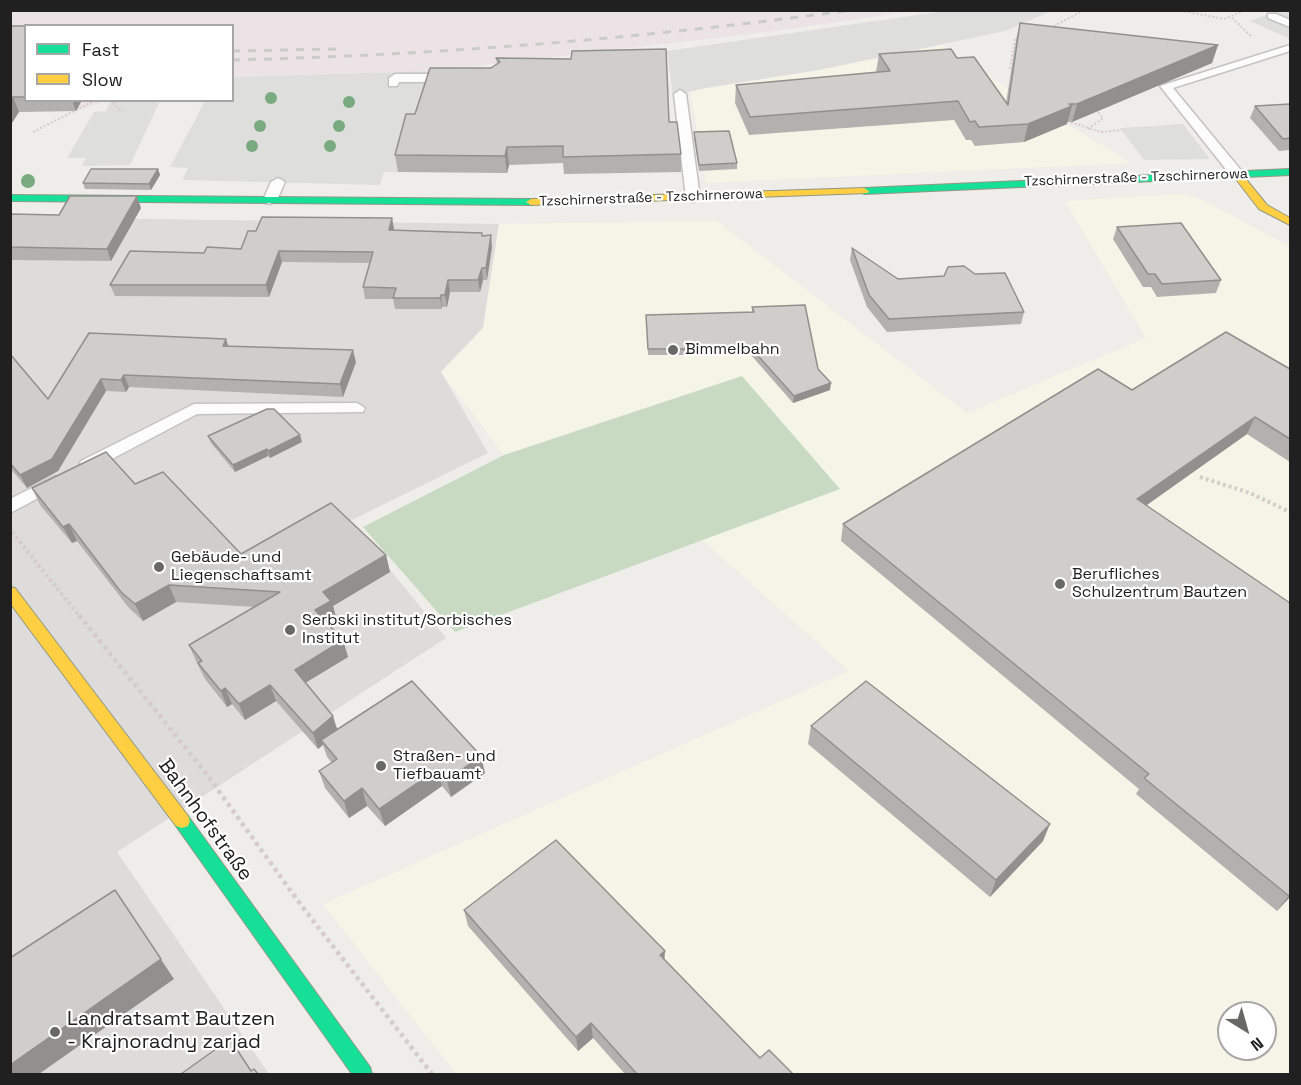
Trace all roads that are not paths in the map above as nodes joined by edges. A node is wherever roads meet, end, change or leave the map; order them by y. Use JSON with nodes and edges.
{"nodes":[{"id":1,"x":1272,"y":16,"type":"dead end"},
{"id":2,"x":1290,"y":24,"type":"edge"},
{"id":3,"x":1290,"y":48,"type":"edge"},
{"id":4,"x":461,"y":78,"type":"edge"},
{"id":5,"x":393,"y":83,"type":"dead end"},
{"id":6,"x":680,"y":94,"type":"dead end"},
{"id":7,"x":1290,"y":172,"type":"edge"},
{"id":8,"x":1237,"y":174,"type":"junction"},
{"id":9,"x":278,"y":182,"type":"dead end"},
{"id":10,"x":10,"y":198,"type":"edge"},
{"id":11,"x":693,"y":198,"type":"junction"},
{"id":12,"x":270,"y":200,"type":"junction"},
{"id":13,"x":1290,"y":222,"type":"edge"},
{"id":14,"x":357,"y":408,"type":"dead end"},
{"id":15,"x":10,"y":507,"type":"edge"},
{"id":16,"x":10,"y":592,"type":"edge"},
{"id":17,"x":363,"y":1074,"type":"edge"}],
"edges":[{"from":1,"to":2,"type":"lane"},
{"from":3,"to":8,"type":"lane"},
{"from":4,"to":5,"type":"lane"},
{"from":6,"to":11,"type":"lane"},
{"from":7,"to":8,"type":"street","name":"Tzschirnerstraße - Tzschirnerowa"},
{"from":8,"to":11,"type":"street","name":"Tzschirnerstraße - Tzschirnerowa"},
{"from":8,"to":13,"type":"street"},
{"from":9,"to":12,"type":"lane"},
{"from":10,"to":12,"type":"street","name":"Tzschirnerstraße - Tzschirnerowa"},
{"from":11,"to":12,"type":"street","name":"Tzschirnerstraße - Tzschirnerowa"},
{"from":14,"to":15,"type":"lane"},
{"from":16,"to":17,"type":"street","name":"Bahnhofstraße"}]}
